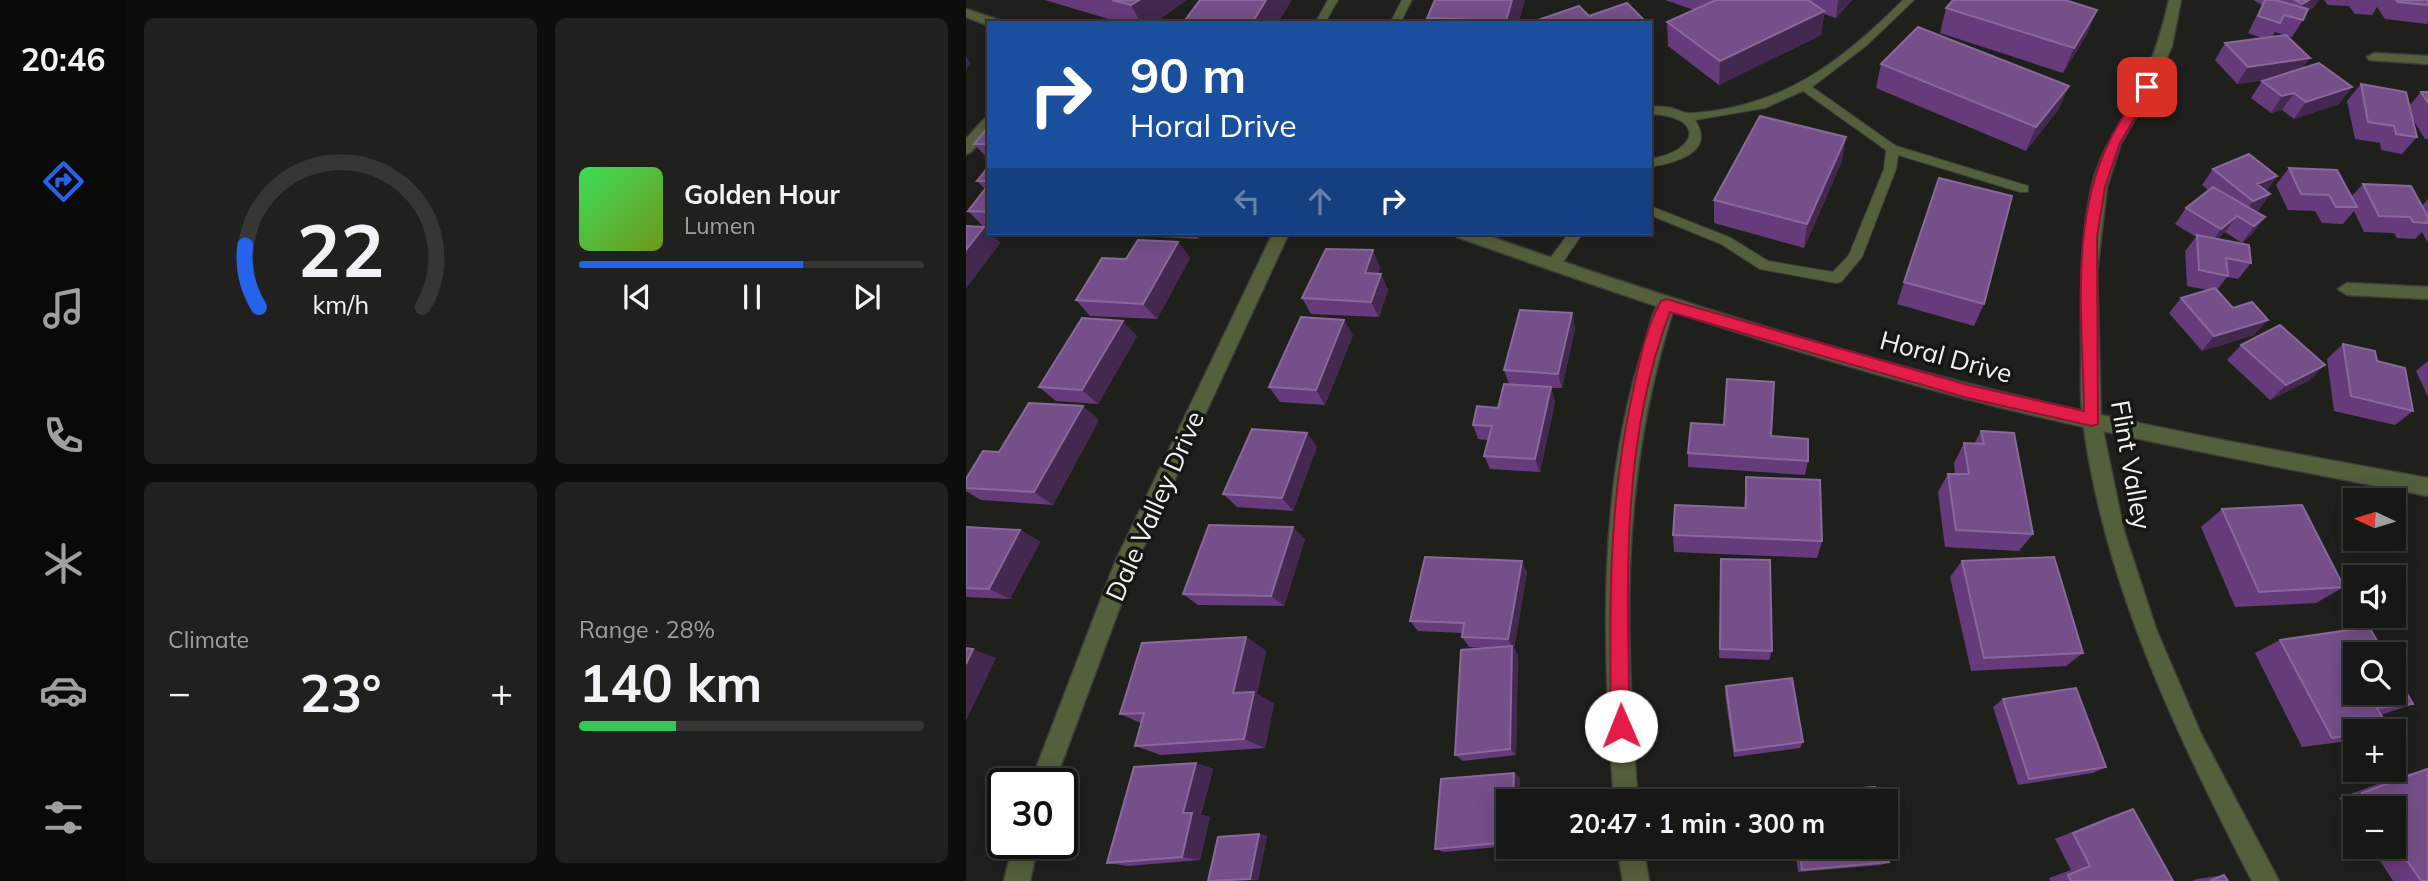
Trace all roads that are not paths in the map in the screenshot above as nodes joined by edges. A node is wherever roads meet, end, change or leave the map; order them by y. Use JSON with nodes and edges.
{"nodes":[{"id":1,"x":1333,"y":0,"type":"edge"},
{"id":2,"x":1407,"y":0,"type":"edge"},
{"id":3,"x":1909,"y":0,"type":"edge"},
{"id":4,"x":2175,"y":0,"type":"edge"},
{"id":5,"x":966,"y":13,"type":"edge"},
{"id":6,"x":988,"y":21,"type":"edge"},
{"id":7,"x":1321,"y":21,"type":"edge"},
{"id":8,"x":1396,"y":21,"type":"edge"},
{"id":9,"x":2374,"y":57,"type":"dead end"},
{"id":10,"x":2428,"y":60,"type":"edge"},
{"id":11,"x":1802,"y":85,"type":"junction"},
{"id":12,"x":1652,"y":110,"type":"edge"},
{"id":13,"x":1687,"y":118,"type":"junction"},
{"id":14,"x":987,"y":124,"type":"edge"},
{"id":15,"x":966,"y":149,"type":"edge"},
{"id":16,"x":1892,"y":149,"type":"junction"},
{"id":17,"x":1652,"y":163,"type":"edge"},
{"id":18,"x":2024,"y":188,"type":"dead end"},
{"id":19,"x":1652,"y":211,"type":"edge"},
{"id":20,"x":1280,"y":235,"type":"edge"},
{"id":21,"x":1469,"y":235,"type":"edge"},
{"id":22,"x":1575,"y":235,"type":"edge"},
{"id":23,"x":1553,"y":264,"type":"junction"},
{"id":24,"x":2347,"y":289,"type":"dead end"},
{"id":25,"x":2428,"y":293,"type":"edge"},
{"id":26,"x":1666,"y":305,"type":"junction"},
{"id":27,"x":2092,"y":419,"type":"junction"},
{"id":28,"x":2428,"y":487,"type":"edge"},
{"id":29,"x":1047,"y":768,"type":"edge"},
{"id":30,"x":1625,"y":789,"type":"edge"},
{"id":31,"x":1022,"y":859,"type":"edge"},
{"id":32,"x":1632,"y":859,"type":"edge"},
{"id":33,"x":1017,"y":881,"type":"edge"},
{"id":34,"x":1636,"y":881,"type":"edge"},
{"id":35,"x":2266,"y":881,"type":"edge"}],
"edges":[{"from":1,"to":7,"type":"lane"},
{"from":2,"to":8,"type":"lane"},
{"from":3,"to":11,"type":"lane"},
{"from":4,"to":27,"type":"street","name":"Flint Valley"},
{"from":5,"to":6,"type":"street"},
{"from":9,"to":10,"type":"street"},
{"from":11,"to":13,"type":"lane"},
{"from":11,"to":16,"type":"lane"},
{"from":12,"to":13,"type":"lane"},
{"from":13,"to":17,"type":"lane"},
{"from":14,"to":15,"type":"street"},
{"from":16,"to":18,"type":"lane"},
{"from":16,"to":19,"type":"lane"},
{"from":20,"to":29,"type":"street","name":"Dale Valley Drive"},
{"from":21,"to":23,"type":"street","name":"Horal Drive"},
{"from":22,"to":23,"type":"lane"},
{"from":23,"to":26,"type":"street","name":"Horal Drive"},
{"from":24,"to":25,"type":"street"},
{"from":26,"to":27,"type":"street","name":"Horal Drive"},
{"from":26,"to":30,"type":"street"},
{"from":27,"to":28,"type":"street","name":"Horal Drive"},
{"from":27,"to":35,"type":"street","name":"Flint Valley"},
{"from":31,"to":33,"type":"street"},
{"from":32,"to":34,"type":"street"}]}
